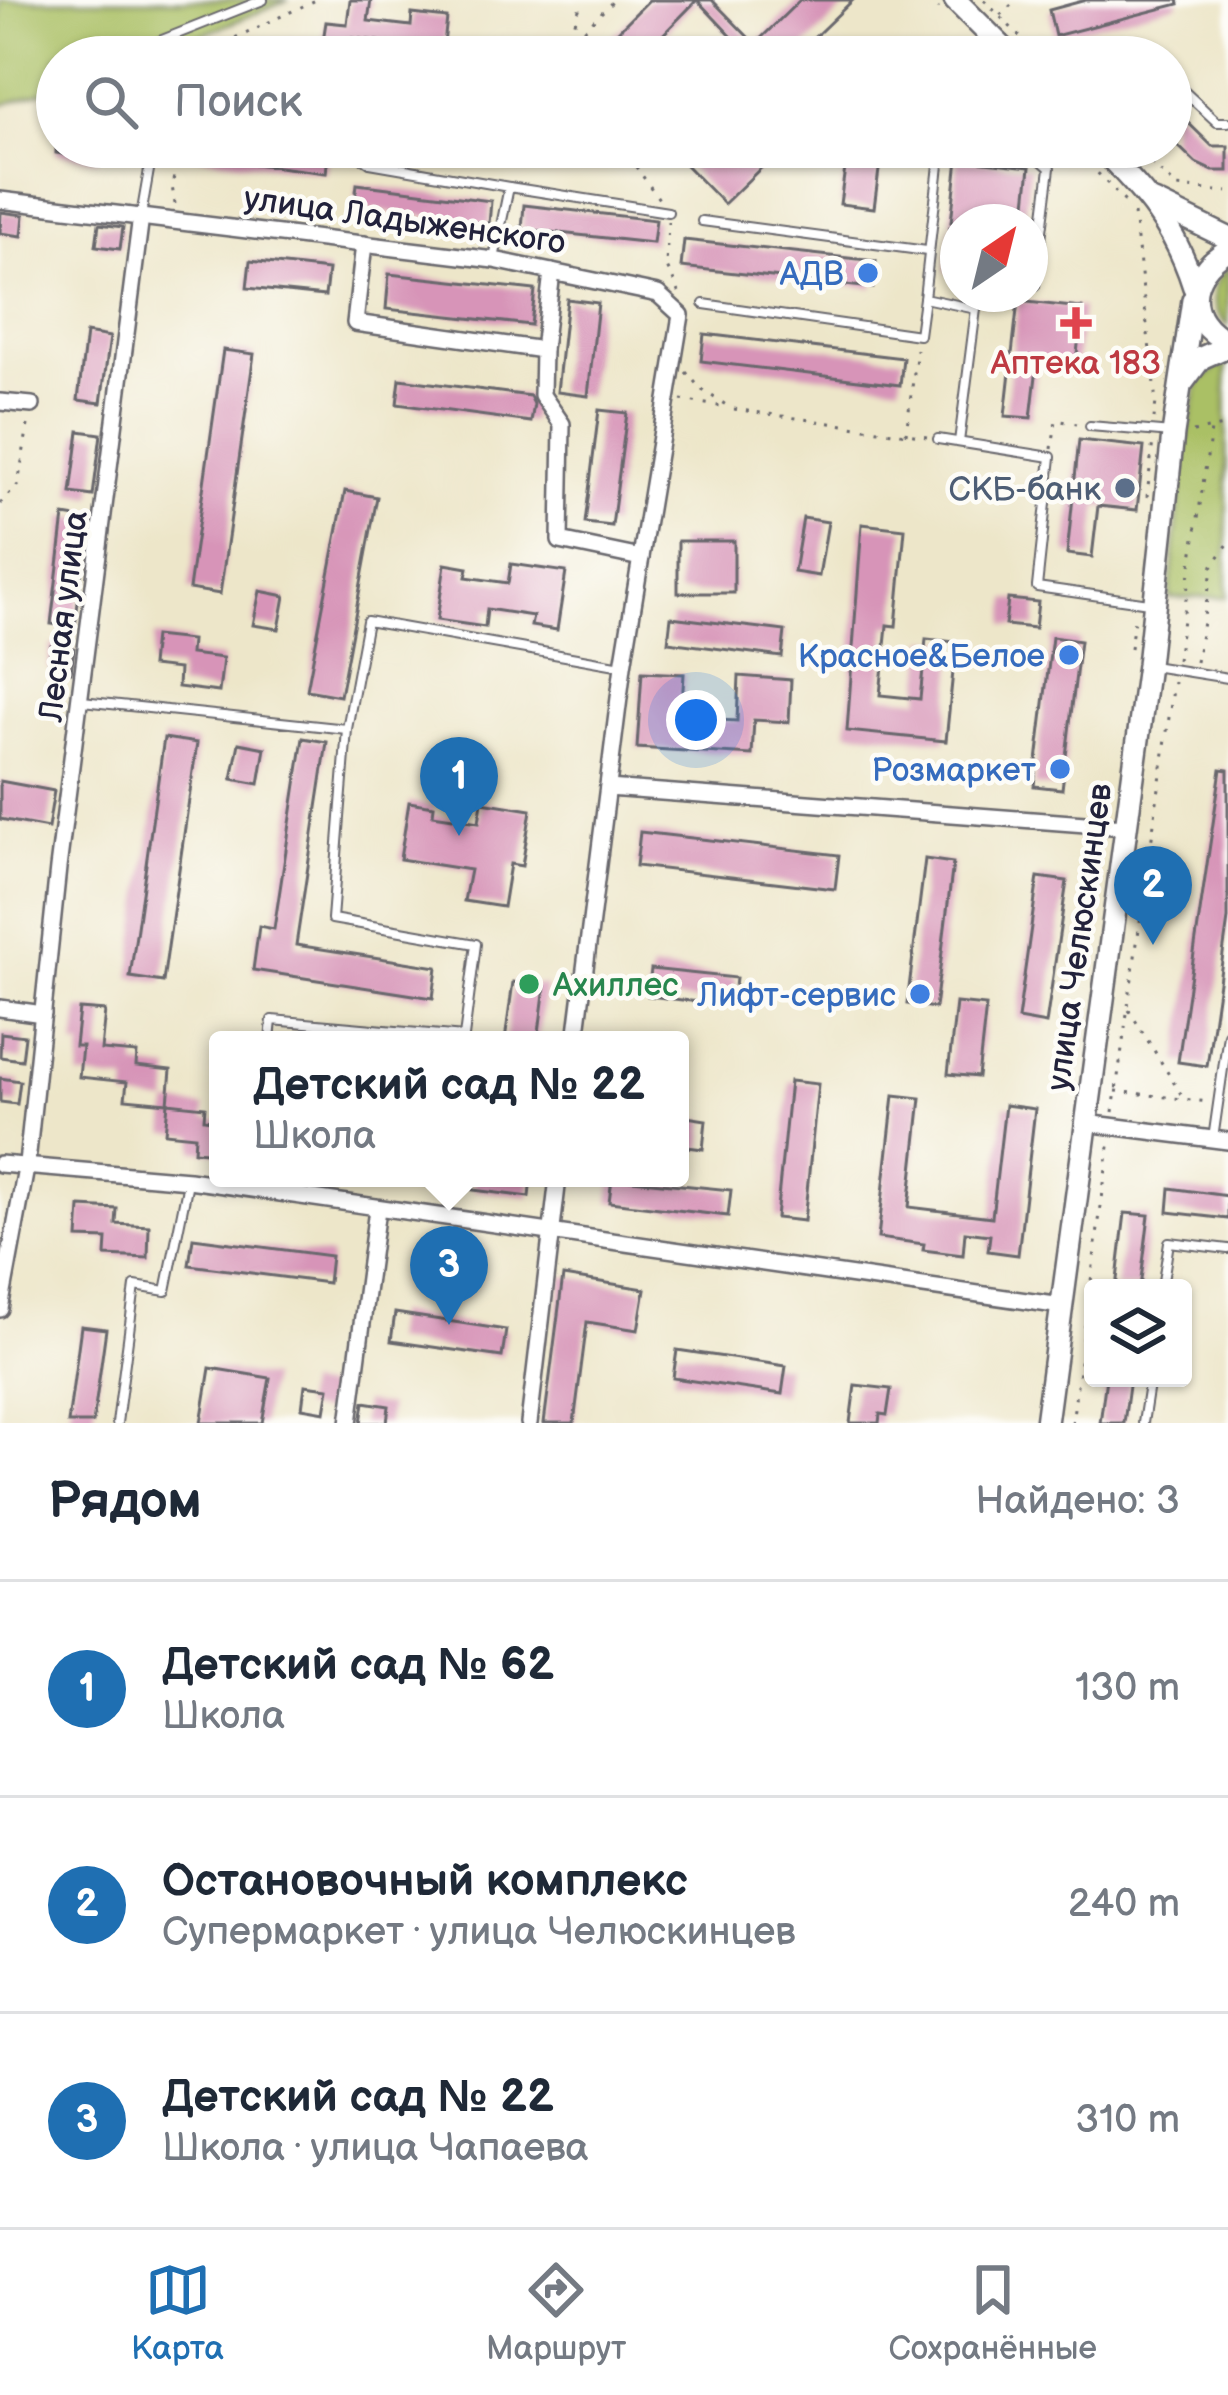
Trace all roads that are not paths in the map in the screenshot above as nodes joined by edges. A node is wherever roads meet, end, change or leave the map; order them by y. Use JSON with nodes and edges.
{"nodes":[{"id":1,"x":263,"y":0,"type":"edge"},
{"id":2,"x":955,"y":0,"type":"edge"},
{"id":3,"x":172,"y":36,"type":"edge"},
{"id":4,"x":988,"y":36,"type":"edge"},
{"id":5,"x":1192,"y":99,"type":"edge"},
{"id":6,"x":1228,"y":122,"type":"edge"},
{"id":7,"x":149,"y":168,"type":"edge"},
{"id":8,"x":399,"y":168,"type":"edge"},
{"id":9,"x":938,"y":168,"type":"edge"},
{"id":10,"x":1050,"y":168,"type":"edge"},
{"id":11,"x":1120,"y":168,"type":"edge"},
{"id":12,"x":508,"y":187,"type":"junction"},
{"id":13,"x":0,"y":200,"type":"edge"},
{"id":14,"x":1153,"y":202,"type":"junction"},
{"id":15,"x":1045,"y":204,"type":"edge"},
{"id":16,"x":668,"y":212,"type":"road end"},
{"id":17,"x":141,"y":216,"type":"junction"},
{"id":18,"x":702,"y":221,"type":"dead end"},
{"id":19,"x":1228,"y":238,"type":"edge"},
{"id":20,"x":364,"y":244,"type":"junction"},
{"id":21,"x":1228,"y":250,"type":"edge"},
{"id":22,"x":927,"y":251,"type":"junction"},
{"id":23,"x":494,"y":260,"type":"junction"},
{"id":24,"x":551,"y":272,"type":"junction"},
{"id":25,"x":1193,"y":294,"type":"junction"},
{"id":26,"x":924,"y":298,"type":"junction"},
{"id":27,"x":704,"y":304,"type":"dead end"},
{"id":28,"x":1228,"y":344,"type":"edge"},
{"id":29,"x":543,"y":350,"type":"junction"},
{"id":30,"x":1179,"y":387,"type":"junction"},
{"id":31,"x":0,"y":402,"type":"edge"},
{"id":32,"x":32,"y":405,"type":"road end"},
{"id":33,"x":1090,"y":426,"type":"road end"},
{"id":34,"x":1163,"y":432,"type":"junction"},
{"id":35,"x":938,"y":439,"type":"road end"},
{"id":36,"x":959,"y":442,"type":"junction"},
{"id":37,"x":640,"y":558,"type":"junction"},
{"id":38,"x":1146,"y":603,"type":"junction"},
{"id":39,"x":1149,"y":658,"type":"junction"},
{"id":40,"x":623,"y":666,"type":"junction"},
{"id":41,"x":1228,"y":677,"type":"edge"},
{"id":42,"x":82,"y":700,"type":"junction"},
{"id":43,"x":347,"y":729,"type":"junction"},
{"id":44,"x":608,"y":788,"type":"junction"},
{"id":45,"x":1125,"y":827,"type":"junction"},
{"id":46,"x":0,"y":1008,"type":"edge"},
{"id":47,"x":43,"y":1014,"type":"junction"},
{"id":48,"x":271,"y":1031,"type":"edge"},
{"id":49,"x":396,"y":1031,"type":"edge"},
{"id":50,"x":465,"y":1031,"type":"edge"},
{"id":51,"x":577,"y":1031,"type":"edge"},
{"id":52,"x":1228,"y":1034,"type":"edge"},
{"id":53,"x":1086,"y":1123,"type":"junction"},
{"id":54,"x":1220,"y":1140,"type":"edge"},
{"id":55,"x":27,"y":1163,"type":"junction"},
{"id":56,"x":0,"y":1164,"type":"edge"},
{"id":57,"x":189,"y":1180,"type":"junction"},
{"id":58,"x":209,"y":1181,"type":"edge"},
{"id":59,"x":272,"y":1187,"type":"edge"},
{"id":60,"x":557,"y":1187,"type":"edge"},
{"id":61,"x":376,"y":1208,"type":"junction"},
{"id":62,"x":551,"y":1234,"type":"junction"},
{"id":63,"x":1228,"y":1249,"type":"edge"},
{"id":64,"x":1163,"y":1279,"type":"edge"},
{"id":65,"x":1062,"y":1306,"type":"junction"},
{"id":66,"x":0,"y":1309,"type":"edge"},
{"id":67,"x":1149,"y":1387,"type":"edge"},
{"id":68,"x":117,"y":1423,"type":"edge"},
{"id":69,"x":349,"y":1423,"type":"edge"},
{"id":70,"x":529,"y":1423,"type":"edge"},
{"id":71,"x":1046,"y":1423,"type":"edge"},
{"id":72,"x":1143,"y":1423,"type":"edge"}],
"edges":[{"from":1,"to":3,"type":"lane"},
{"from":2,"to":4,"type":"street"},
{"from":5,"to":6,"type":"lane"},
{"from":7,"to":17,"type":"lane"},
{"from":8,"to":12,"type":"lane"},
{"from":9,"to":22,"type":"lane"},
{"from":10,"to":15,"type":"lane"},
{"from":11,"to":14,"type":"street"},
{"from":12,"to":16,"type":"lane"},
{"from":12,"to":23,"type":"lane"},
{"from":13,"to":17,"type":"street","name":"улица Ладыженского"},
{"from":14,"to":19,"type":"street"},
{"from":14,"to":25,"type":"street"},
{"from":17,"to":20,"type":"street","name":"улица Ладыженского"},
{"from":17,"to":42,"type":"street","name":"Лесная улица"},
{"from":18,"to":22,"type":"lane"},
{"from":20,"to":23,"type":"street","name":"улица Ладыженского"},
{"from":20,"to":29,"type":"street"},
{"from":21,"to":25,"type":"street"},
{"from":22,"to":26,"type":"lane"},
{"from":23,"to":24,"type":"street","name":"улица Ладыженского"},
{"from":24,"to":29,"type":"street"},
{"from":24,"to":37,"type":"street","name":"улица Ладыженского"},
{"from":25,"to":28,"type":"street"},
{"from":25,"to":30,"type":"street","name":"улица Челюскинцев"},
{"from":26,"to":27,"type":"lane"},
{"from":26,"to":36,"type":"lane"},
{"from":28,"to":30,"type":"street"},
{"from":29,"to":37,"type":"street"},
{"from":30,"to":34,"type":"street","name":"улица Челюскинцев"},
{"from":31,"to":32,"type":"street"},
{"from":33,"to":34,"type":"lane"},
{"from":34,"to":38,"type":"street","name":"улица Челюскинцев"},
{"from":35,"to":36,"type":"lane"},
{"from":36,"to":38,"type":"lane"},
{"from":37,"to":40,"type":"street"},
{"from":38,"to":39,"type":"street","name":"улица Челюскинцев"},
{"from":39,"to":41,"type":"lane"},
{"from":39,"to":45,"type":"street","name":"улица Челюскинцев"},
{"from":40,"to":43,"type":"lane"},
{"from":40,"to":44,"type":"street"},
{"from":42,"to":43,"type":"lane"},
{"from":42,"to":47,"type":"street","name":"Лесная улица"},
{"from":43,"to":50,"type":"lane"},
{"from":44,"to":45,"type":"street"},
{"from":44,"to":51,"type":"street"},
{"from":45,"to":53,"type":"street","name":"улица Челюскинцев"},
{"from":46,"to":47,"type":"street"},
{"from":47,"to":55,"type":"street","name":"Лесная улица"},
{"from":48,"to":49,"type":"lane"},
{"from":52,"to":54,"type":"lane"},
{"from":53,"to":54,"type":"street"},
{"from":53,"to":65,"type":"street","name":"улица Челюскинцев"},
{"from":55,"to":56,"type":"street"},
{"from":55,"to":57,"type":"street"},
{"from":55,"to":66,"type":"street","name":"Лесная улица"},
{"from":57,"to":58,"type":"street"},
{"from":57,"to":68,"type":"lane"},
{"from":59,"to":61,"type":"street"},
{"from":60,"to":62,"type":"street"},
{"from":61,"to":62,"type":"street"},
{"from":61,"to":69,"type":"street"},
{"from":62,"to":65,"type":"street"},
{"from":62,"to":70,"type":"street"},
{"from":63,"to":64,"type":"lane"},
{"from":65,"to":71,"type":"street","name":"улица Челюскинцев"},
{"from":67,"to":72,"type":"lane"}]}
